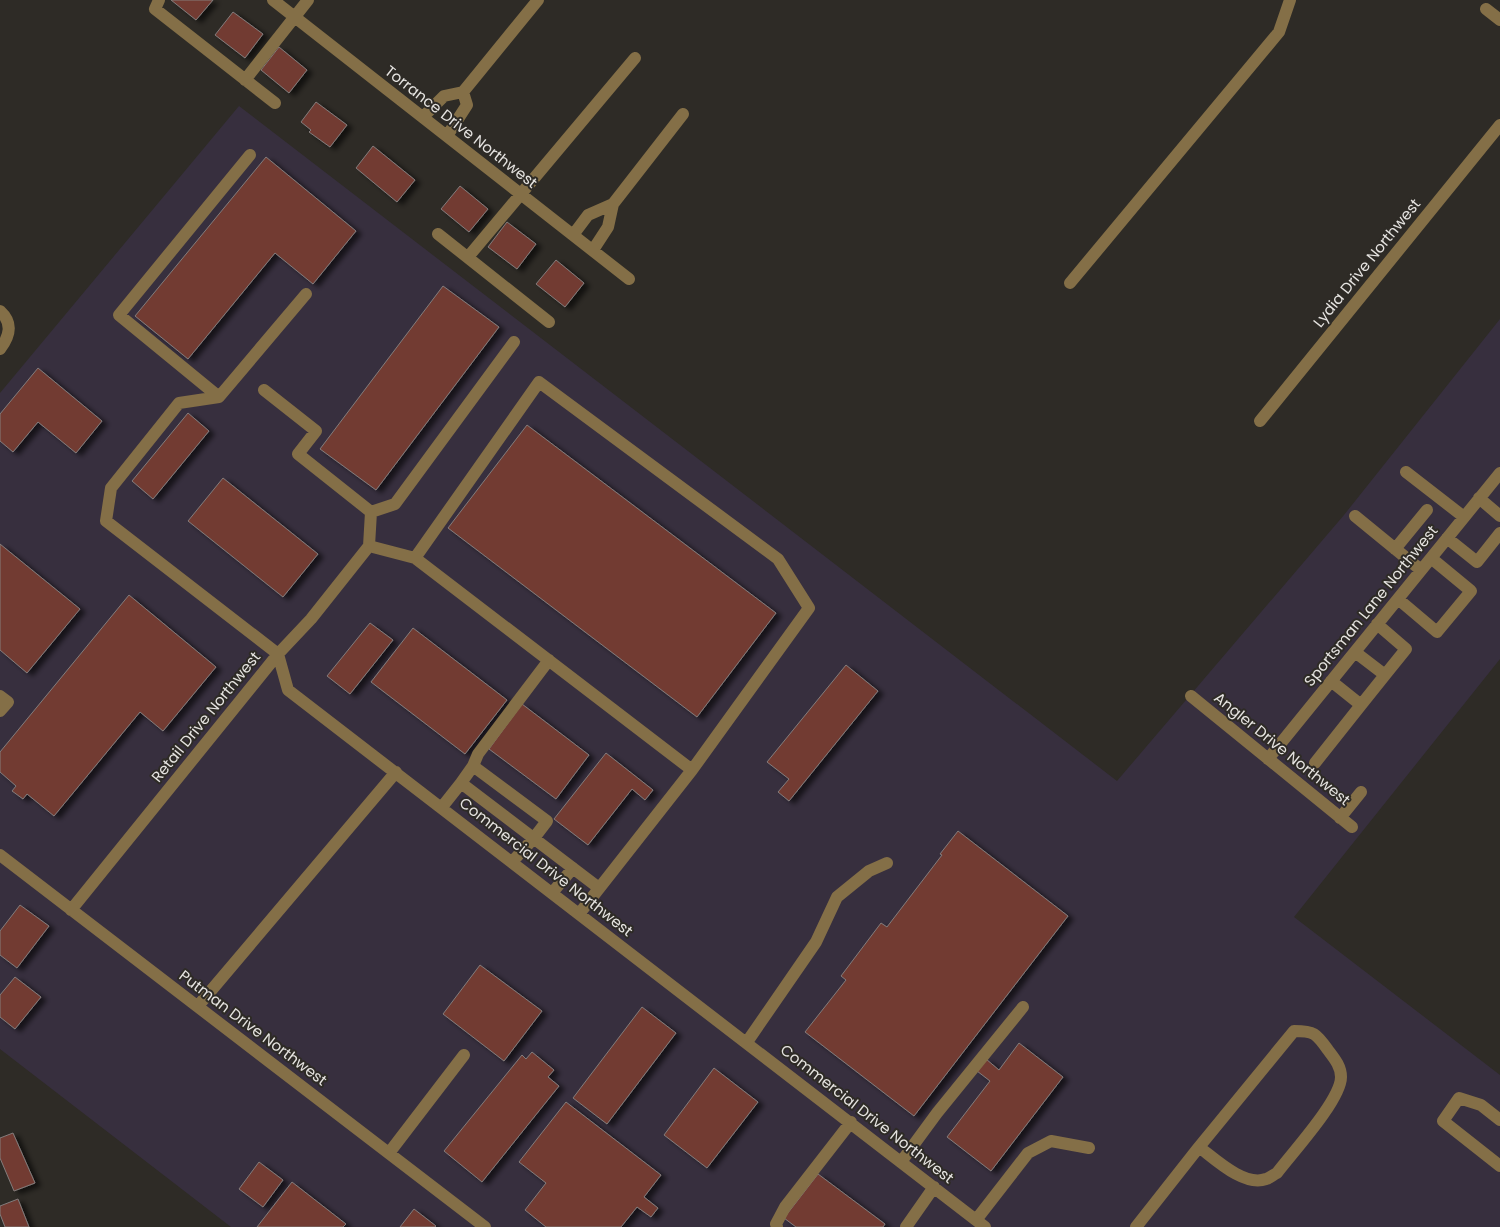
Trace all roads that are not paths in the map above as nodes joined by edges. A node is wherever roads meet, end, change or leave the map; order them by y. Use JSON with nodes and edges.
{"nodes":[{"id":1,"x":159,"y":0,"type":"edge"},
{"id":2,"x":273,"y":0,"type":"edge"},
{"id":3,"x":308,"y":0,"type":"edge"},
{"id":4,"x":538,"y":0,"type":"edge"},
{"id":5,"x":1290,"y":0,"type":"edge"},
{"id":6,"x":1486,"y":9,"type":"dead end"},
{"id":7,"x":294,"y":16,"type":"junction"},
{"id":8,"x":1500,"y":20,"type":"edge"},
{"id":9,"x":635,"y":58,"type":"dead end"},
{"id":10,"x":245,"y":80,"type":"junction"},
{"id":11,"x":463,"y":92,"type":"junction"},
{"id":12,"x":275,"y":103,"type":"dead end"},
{"id":13,"x":683,"y":114,"type":"dead end"},
{"id":14,"x":423,"y":117,"type":"junction"},
{"id":15,"x":1500,"y":125,"type":"edge"},
{"id":16,"x":447,"y":136,"type":"junction"},
{"id":17,"x":250,"y":155,"type":"dead end"},
{"id":18,"x":522,"y":195,"type":"junction"},
{"id":19,"x":613,"y":204,"type":"junction"},
{"id":20,"x":438,"y":234,"type":"dead end"},
{"id":21,"x":573,"y":235,"type":"junction"},
{"id":22,"x":593,"y":250,"type":"junction"},
{"id":23,"x":468,"y":257,"type":"junction"},
{"id":24,"x":629,"y":279,"type":"dead end"},
{"id":25,"x":1070,"y":283,"type":"dead end"},
{"id":26,"x":306,"y":294,"type":"dead end"},
{"id":27,"x":0,"y":311,"type":"edge"},
{"id":28,"x":549,"y":322,"type":"dead end"},
{"id":29,"x":514,"y":342,"type":"dead end"},
{"id":30,"x":0,"y":349,"type":"edge"},
{"id":31,"x":264,"y":390,"type":"dead end"},
{"id":32,"x":219,"y":397,"type":"junction"},
{"id":33,"x":1260,"y":421,"type":"dead end"},
{"id":34,"x":1406,"y":472,"type":"dead end"},
{"id":35,"x":1500,"y":473,"type":"edge"},
{"id":36,"x":1479,"y":498,"type":"junction"},
{"id":37,"x":1427,"y":510,"type":"dead end"},
{"id":38,"x":371,"y":512,"type":"junction"},
{"id":39,"x":1355,"y":516,"type":"dead end"},
{"id":40,"x":1500,"y":516,"type":"edge"},
{"id":41,"x":1464,"y":517,"type":"junction"},
{"id":42,"x":1500,"y":533,"type":"edge"},
{"id":43,"x":1447,"y":538,"type":"junction"},
{"id":44,"x":369,"y":546,"type":"junction"},
{"id":45,"x":1395,"y":549,"type":"junction"},
{"id":46,"x":415,"y":558,"type":"junction"},
{"id":47,"x":1431,"y":558,"type":"junction"},
{"id":48,"x":1421,"y":570,"type":"junction"},
{"id":49,"x":1398,"y":599,"type":"junction"},
{"id":50,"x":1377,"y":624,"type":"junction"},
{"id":51,"x":1355,"y":652,"type":"junction"},
{"id":52,"x":278,"y":654,"type":"junction"},
{"id":53,"x":549,"y":660,"type":"junction"},
{"id":54,"x":1385,"y":675,"type":"junction"},
{"id":55,"x":1331,"y":681,"type":"junction"},
{"id":56,"x":0,"y":696,"type":"edge"},
{"id":57,"x":1191,"y":696,"type":"dead end"},
{"id":58,"x":1361,"y":705,"type":"junction"},
{"id":59,"x":0,"y":711,"type":"edge"},
{"id":60,"x":1268,"y":759,"type":"junction"},
{"id":61,"x":1315,"y":763,"type":"dead end"},
{"id":62,"x":473,"y":766,"type":"junction"},
{"id":63,"x":692,"y":770,"type":"junction"},
{"id":64,"x":396,"y":772,"type":"junction"},
{"id":65,"x":461,"y":783,"type":"junction"},
{"id":66,"x":1360,"y":792,"type":"dead end"},
{"id":67,"x":442,"y":808,"type":"junction"},
{"id":68,"x":1340,"y":818,"type":"junction"},
{"id":69,"x":1352,"y":828,"type":"dead end"},
{"id":70,"x":534,"y":838,"type":"junction"},
{"id":71,"x":0,"y":856,"type":"edge"},
{"id":72,"x":512,"y":862,"type":"junction"},
{"id":73,"x":887,"y":863,"type":"dead end"},
{"id":74,"x":572,"y":868,"type":"junction"},
{"id":75,"x":599,"y":888,"type":"junction"},
{"id":76,"x":552,"y":893,"type":"junction"},
{"id":77,"x":71,"y":910,"type":"junction"},
{"id":78,"x":579,"y":914,"type":"junction"},
{"id":79,"x":198,"y":1006,"type":"junction"},
{"id":80,"x":1023,"y":1007,"type":"dead end"},
{"id":81,"x":747,"y":1042,"type":"junction"},
{"id":82,"x":464,"y":1055,"type":"dead end"},
{"id":83,"x":1500,"y":1120,"type":"edge"},
{"id":84,"x":851,"y":1122,"type":"junction"},
{"id":85,"x":1199,"y":1147,"type":"junction"},
{"id":86,"x":1090,"y":1148,"type":"dead end"},
{"id":87,"x":389,"y":1153,"type":"junction"},
{"id":88,"x":901,"y":1162,"type":"junction"},
{"id":89,"x":1500,"y":1166,"type":"edge"},
{"id":90,"x":934,"y":1187,"type":"junction"},
{"id":91,"x":981,"y":1223,"type":"edge"},
{"id":92,"x":485,"y":1227,"type":"edge"},
{"id":93,"x":777,"y":1227,"type":"edge"},
{"id":94,"x":906,"y":1227,"type":"edge"},
{"id":95,"x":1136,"y":1227,"type":"edge"}],
"edges":[{"from":1,"to":10,"type":"street"},
{"from":2,"to":7,"type":"street","name":"Torrance Drive Northwest"},
{"from":3,"to":7,"type":"street"},
{"from":4,"to":11,"type":"street"},
{"from":5,"to":25,"type":"street"},
{"from":6,"to":8,"type":"street"},
{"from":7,"to":10,"type":"street"},
{"from":7,"to":14,"type":"street","name":"Torrance Drive Northwest"},
{"from":9,"to":18,"type":"street"},
{"from":10,"to":12,"type":"street"},
{"from":11,"to":14,"type":"street"},
{"from":11,"to":16,"type":"street"},
{"from":13,"to":19,"type":"street"},
{"from":14,"to":16,"type":"street","name":"Torrance Drive Northwest"},
{"from":15,"to":33,"type":"street","name":"Lydia Drive Northwest"},
{"from":16,"to":18,"type":"street","name":"Torrance Drive Northwest"},
{"from":17,"to":32,"type":"street"},
{"from":18,"to":21,"type":"street","name":"Torrance Drive Northwest"},
{"from":18,"to":23,"type":"street"},
{"from":19,"to":21,"type":"street"},
{"from":19,"to":22,"type":"street"},
{"from":20,"to":23,"type":"street"},
{"from":21,"to":22,"type":"street","name":"Torrance Drive Northwest"},
{"from":22,"to":24,"type":"street","name":"Torrance Drive Northwest"},
{"from":23,"to":28,"type":"street"},
{"from":26,"to":32,"type":"street"},
{"from":27,"to":30,"type":"street"},
{"from":29,"to":38,"type":"street"},
{"from":31,"to":38,"type":"street"},
{"from":32,"to":52,"type":"street"},
{"from":34,"to":41,"type":"street"},
{"from":35,"to":36,"type":"street","name":"Sportsman Lane Northwest"},
{"from":36,"to":40,"type":"street"},
{"from":36,"to":41,"type":"street","name":"Sportsman Lane Northwest"},
{"from":37,"to":45,"type":"street"},
{"from":38,"to":44,"type":"street"},
{"from":39,"to":45,"type":"street"},
{"from":41,"to":43,"type":"street","name":"Sportsman Lane Northwest"},
{"from":42,"to":43,"type":"street"},
{"from":43,"to":47,"type":"street","name":"Sportsman Lane Northwest"},
{"from":44,"to":46,"type":"street"},
{"from":44,"to":52,"type":"street","name":"Retail Drive Northwest"},
{"from":45,"to":48,"type":"street"},
{"from":46,"to":53,"type":"street"},
{"from":46,"to":63,"type":"street"},
{"from":47,"to":48,"type":"street","name":"Sportsman Lane Northwest"},
{"from":47,"to":49,"type":"street"},
{"from":48,"to":49,"type":"street","name":"Sportsman Lane Northwest"},
{"from":49,"to":50,"type":"street","name":"Sportsman Lane Northwest"},
{"from":50,"to":51,"type":"street","name":"Sportsman Lane Northwest"},
{"from":50,"to":54,"type":"street"},
{"from":51,"to":54,"type":"street"},
{"from":51,"to":55,"type":"street","name":"Sportsman Lane Northwest"},
{"from":52,"to":64,"type":"street","name":"Commercial Drive Northwest"},
{"from":52,"to":77,"type":"street","name":"Retail Drive Northwest"},
{"from":53,"to":62,"type":"street"},
{"from":53,"to":63,"type":"street"},
{"from":54,"to":58,"type":"street"},
{"from":55,"to":58,"type":"street"},
{"from":55,"to":60,"type":"street","name":"Sportsman Lane Northwest"},
{"from":56,"to":59,"type":"street"},
{"from":57,"to":60,"type":"street","name":"Angler Drive Northwest"},
{"from":58,"to":61,"type":"street"},
{"from":60,"to":68,"type":"street","name":"Angler Drive Northwest"},
{"from":62,"to":65,"type":"street"},
{"from":62,"to":70,"type":"street"},
{"from":63,"to":75,"type":"street"},
{"from":64,"to":67,"type":"street","name":"Commercial Drive Northwest"},
{"from":64,"to":79,"type":"street"},
{"from":65,"to":67,"type":"street"},
{"from":65,"to":70,"type":"street"},
{"from":66,"to":68,"type":"street"},
{"from":67,"to":72,"type":"street","name":"Commercial Drive Northwest"},
{"from":68,"to":69,"type":"street","name":"Angler Drive Northwest"},
{"from":70,"to":72,"type":"street"},
{"from":70,"to":74,"type":"street"},
{"from":71,"to":77,"type":"street","name":"Putman Drive Northwest"},
{"from":72,"to":76,"type":"street","name":"Commercial Drive Northwest"},
{"from":73,"to":81,"type":"street"},
{"from":74,"to":75,"type":"street"},
{"from":74,"to":76,"type":"street"},
{"from":75,"to":78,"type":"street"},
{"from":76,"to":78,"type":"street","name":"Commercial Drive Northwest"},
{"from":77,"to":79,"type":"street","name":"Putman Drive Northwest"},
{"from":78,"to":81,"type":"street","name":"Commercial Drive Northwest"},
{"from":79,"to":87,"type":"street","name":"Putman Drive Northwest"},
{"from":80,"to":88,"type":"street"},
{"from":81,"to":84,"type":"street","name":"Commercial Drive Northwest"},
{"from":82,"to":87,"type":"street"},
{"from":83,"to":89,"type":"street"},
{"from":84,"to":88,"type":"street","name":"Commercial Drive Northwest"},
{"from":84,"to":93,"type":"street"},
{"from":85,"to":85,"type":"street"},
{"from":85,"to":95,"type":"street"},
{"from":86,"to":91,"type":"street"},
{"from":87,"to":92,"type":"street","name":"Putman Drive Northwest"},
{"from":88,"to":90,"type":"street","name":"Commercial Drive Northwest"},
{"from":90,"to":91,"type":"street","name":"Commercial Drive Northwest"},
{"from":90,"to":94,"type":"street"}]}
